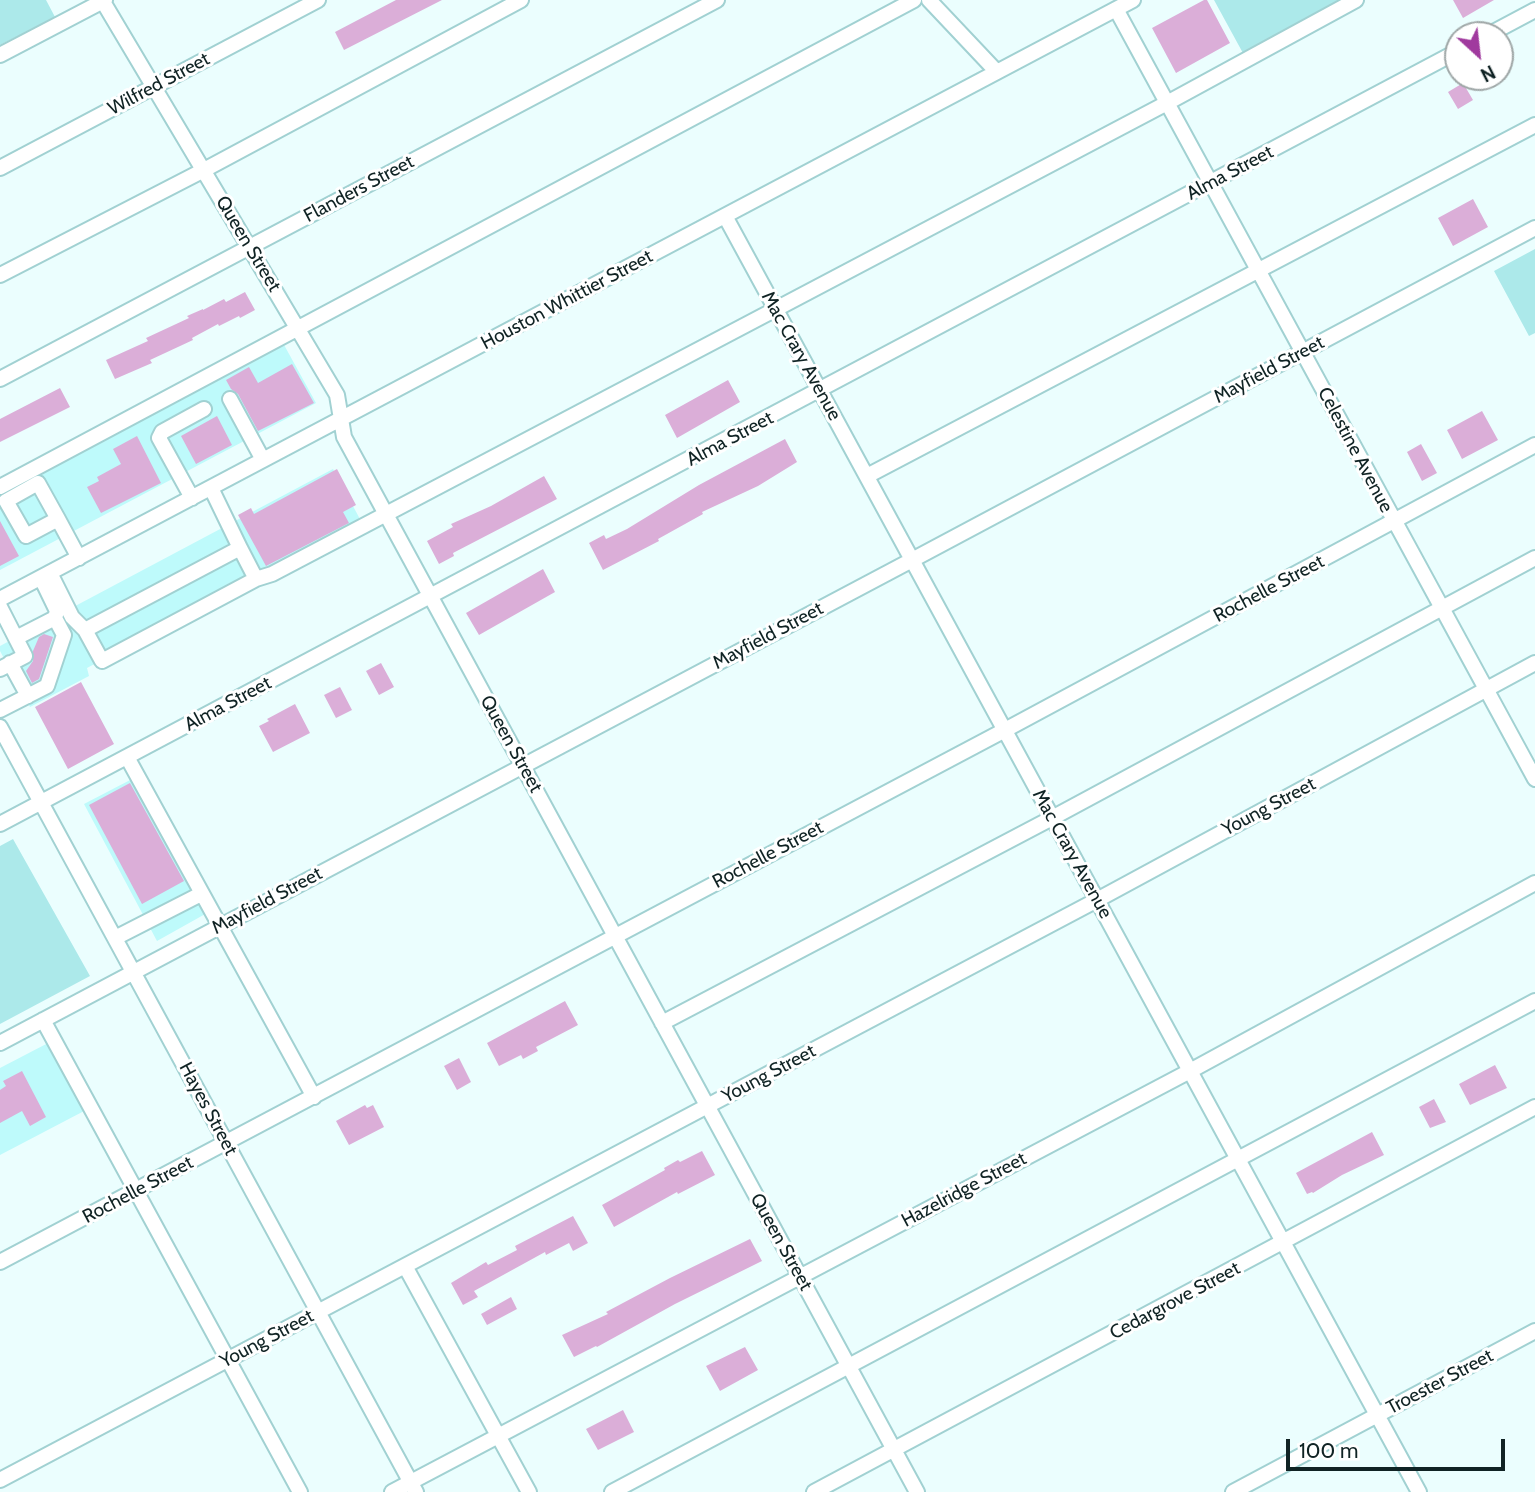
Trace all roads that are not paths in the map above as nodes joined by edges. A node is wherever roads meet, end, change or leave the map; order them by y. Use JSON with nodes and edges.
{"nodes":[{"id":1,"x":103,"y":0,"type":"edge"},
{"id":2,"x":318,"y":0,"type":"edge"},
{"id":3,"x":521,"y":0,"type":"edge"},
{"id":4,"x":717,"y":0,"type":"edge"},
{"id":5,"x":914,"y":0,"type":"edge"},
{"id":6,"x":929,"y":0,"type":"edge"},
{"id":7,"x":1133,"y":0,"type":"edge"},
{"id":8,"x":1356,"y":0,"type":"edge"},
{"id":9,"x":1116,"y":9,"type":"junction"},
{"id":10,"x":1535,"y":10,"type":"edge"},
{"id":11,"x":1514,"y":21,"type":"edge"},
{"id":12,"x":0,"y":55,"type":"edge"},
{"id":13,"x":1444,"y":59,"type":"edge"},
{"id":14,"x":997,"y":72,"type":"junction"},
{"id":15,"x":154,"y":87,"type":"junction"},
{"id":16,"x":1167,"y":103,"type":"junction"},
{"id":17,"x":1535,"y":125,"type":"edge"},
{"id":18,"x":0,"y":168,"type":"edge"},
{"id":19,"x":204,"y":170,"type":"junction"},
{"id":20,"x":1211,"y":184,"type":"junction"},
{"id":21,"x":725,"y":216,"type":"junction"},
{"id":22,"x":1535,"y":228,"type":"edge"},
{"id":23,"x":249,"y":247,"type":"junction"},
{"id":24,"x":1259,"y":272,"type":"junction"},
{"id":25,"x":0,"y":275,"type":"edge"},
{"id":26,"x":776,"y":309,"type":"junction"},
{"id":27,"x":298,"y":330,"type":"junction"},
{"id":28,"x":1303,"y":352,"type":"junction"},
{"id":29,"x":0,"y":379,"type":"edge"},
{"id":30,"x":820,"y":391,"type":"junction"},
{"id":31,"x":230,"y":398,"type":"dead end"},
{"id":32,"x":204,"y":409,"type":"dead end"},
{"id":33,"x":342,"y":419,"type":"junction"},
{"id":34,"x":1535,"y":445,"type":"edge"},
{"id":35,"x":263,"y":460,"type":"junction"},
{"id":36,"x":867,"y":476,"type":"junction"},
{"id":37,"x":35,"y":477,"type":"junction"},
{"id":38,"x":0,"y":487,"type":"edge"},
{"id":39,"x":211,"y":488,"type":"junction"},
{"id":40,"x":192,"y":498,"type":"junction"},
{"id":41,"x":385,"y":514,"type":"junction"},
{"id":42,"x":58,"y":519,"type":"junction"},
{"id":43,"x":1395,"y":522,"type":"junction"},
{"id":44,"x":240,"y":548,"type":"junction"},
{"id":45,"x":79,"y":558,"type":"junction"},
{"id":46,"x":1535,"y":558,"type":"edge"},
{"id":47,"x":912,"y":561,"type":"junction"},
{"id":48,"x":45,"y":576,"type":"junction"},
{"id":49,"x":256,"y":579,"type":"junction"},
{"id":50,"x":431,"y":597,"type":"junction"},
{"id":51,"x":0,"y":599,"type":"edge"},
{"id":52,"x":0,"y":607,"type":"edge"},
{"id":53,"x":1442,"y":608,"type":"junction"},
{"id":54,"x":55,"y":618,"type":"junction"},
{"id":55,"x":85,"y":630,"type":"junction"},
{"id":56,"x":16,"y":638,"type":"junction"},
{"id":57,"x":1535,"y":663,"type":"edge"},
{"id":58,"x":5,"y":666,"type":"edge"},
{"id":59,"x":1486,"y":690,"type":"junction"},
{"id":60,"x":28,"y":696,"type":"junction"},
{"id":61,"x":0,"y":710,"type":"edge"},
{"id":62,"x":0,"y":727,"type":"edge"},
{"id":63,"x":1005,"y":730,"type":"junction"},
{"id":64,"x":127,"y":757,"type":"junction"},
{"id":65,"x":523,"y":766,"type":"junction"},
{"id":66,"x":1535,"y":779,"type":"edge"},
{"id":67,"x":41,"y":803,"type":"junction"},
{"id":68,"x":1052,"y":818,"type":"junction"},
{"id":69,"x":0,"y":824,"type":"edge"},
{"id":70,"x":1535,"y":883,"type":"edge"},
{"id":71,"x":201,"y":894,"type":"junction"},
{"id":72,"x":1097,"y":900,"type":"junction"},
{"id":73,"x":219,"y":927,"type":"junction"},
{"id":74,"x":615,"y":936,"type":"junction"},
{"id":75,"x":115,"y":938,"type":"junction"},
{"id":76,"x":133,"y":972,"type":"junction"},
{"id":77,"x":1535,"y":1001,"type":"edge"},
{"id":78,"x":43,"y":1020,"type":"junction"},
{"id":79,"x":662,"y":1023,"type":"junction"},
{"id":80,"x":0,"y":1043,"type":"edge"},
{"id":81,"x":1190,"y":1070,"type":"junction"},
{"id":82,"x":313,"y":1097,"type":"junction"},
{"id":83,"x":707,"y":1106,"type":"junction"},
{"id":84,"x":1535,"y":1107,"type":"edge"},
{"id":85,"x":226,"y":1143,"type":"junction"},
{"id":86,"x":1238,"y":1160,"type":"junction"},
{"id":87,"x":136,"y":1190,"type":"junction"},
{"id":88,"x":1284,"y":1243,"type":"junction"},
{"id":89,"x":0,"y":1262,"type":"edge"},
{"id":90,"x":405,"y":1266,"type":"junction"},
{"id":91,"x":800,"y":1276,"type":"junction"},
{"id":92,"x":318,"y":1312,"type":"junction"},
{"id":93,"x":1535,"y":1331,"type":"edge"},
{"id":94,"x":228,"y":1359,"type":"junction"},
{"id":95,"x":848,"y":1365,"type":"junction"},
{"id":96,"x":1378,"y":1416,"type":"junction"},
{"id":97,"x":498,"y":1436,"type":"junction"},
{"id":98,"x":894,"y":1450,"type":"junction"},
{"id":99,"x":0,"y":1480,"type":"edge"},
{"id":100,"x":413,"y":1487,"type":"edge"},
{"id":101,"x":300,"y":1492,"type":"edge"},
{"id":102,"x":391,"y":1492,"type":"edge"},
{"id":103,"x":529,"y":1492,"type":"edge"},
{"id":104,"x":612,"y":1492,"type":"edge"},
{"id":105,"x":814,"y":1492,"type":"edge"},
{"id":106,"x":917,"y":1492,"type":"edge"},
{"id":107,"x":1233,"y":1492,"type":"edge"},
{"id":108,"x":1419,"y":1492,"type":"edge"}],
"edges":[{"from":1,"to":12,"type":"street"},
{"from":1,"to":15,"type":"street","name":"Queen Street"},
{"from":2,"to":15,"type":"street","name":"Wilfred Street"},
{"from":3,"to":19,"type":"street"},
{"from":4,"to":23,"type":"street","name":"Flanders Street"},
{"from":5,"to":27,"type":"street"},
{"from":6,"to":14,"type":"street"},
{"from":7,"to":9,"type":"street","name":"Houston Whittier Street"},
{"from":8,"to":16,"type":"street"},
{"from":9,"to":14,"type":"street","name":"Houston Whittier Street"},
{"from":9,"to":16,"type":"street","name":"Celestine Avenue"},
{"from":10,"to":11,"type":"street"},
{"from":13,"to":20,"type":"street","name":"Alma Street"},
{"from":14,"to":21,"type":"street","name":"Houston Whittier Street"},
{"from":15,"to":18,"type":"street","name":"Wilfred Street"},
{"from":15,"to":19,"type":"street","name":"Queen Street"},
{"from":16,"to":20,"type":"street","name":"Celestine Avenue"},
{"from":16,"to":26,"type":"street"},
{"from":17,"to":24,"type":"street"},
{"from":19,"to":23,"type":"street","name":"Queen Street"},
{"from":19,"to":25,"type":"street"},
{"from":20,"to":24,"type":"street","name":"Celestine Avenue"},
{"from":20,"to":30,"type":"street","name":"Alma Street"},
{"from":21,"to":26,"type":"street","name":"Mac Crary Avenue"},
{"from":21,"to":33,"type":"street","name":"Houston Whittier Street"},
{"from":22,"to":28,"type":"street","name":"Mayfield Street"},
{"from":23,"to":27,"type":"street","name":"Queen Street"},
{"from":23,"to":29,"type":"street","name":"Flanders Street"},
{"from":24,"to":28,"type":"street","name":"Celestine Avenue"},
{"from":24,"to":36,"type":"street"},
{"from":26,"to":30,"type":"street","name":"Mac Crary Avenue"},
{"from":26,"to":41,"type":"street"},
{"from":27,"to":33,"type":"street","name":"Queen Street"},
{"from":27,"to":37,"type":"street"},
{"from":28,"to":43,"type":"street","name":"Celestine Avenue"},
{"from":28,"to":47,"type":"street","name":"Mayfield Street"},
{"from":30,"to":36,"type":"street","name":"Mac Crary Avenue"},
{"from":30,"to":50,"type":"street","name":"Alma Street"},
{"from":31,"to":35,"type":"street"},
{"from":32,"to":40,"type":"street"},
{"from":33,"to":35,"type":"street","name":"Houston Whittier Street"},
{"from":33,"to":41,"type":"street","name":"Queen Street"},
{"from":34,"to":43,"type":"street","name":"Rochelle Street"},
{"from":35,"to":39,"type":"street","name":"Houston Whittier Street"},
{"from":36,"to":47,"type":"street","name":"Mac Crary Avenue"},
{"from":37,"to":38,"type":"street"},
{"from":37,"to":42,"type":"street"},
{"from":37,"to":42,"type":"street"},
{"from":39,"to":40,"type":"street","name":"Houston Whittier Street"},
{"from":39,"to":44,"type":"street"},
{"from":40,"to":45,"type":"street","name":"Houston Whittier Street"},
{"from":41,"to":49,"type":"street"},
{"from":41,"to":50,"type":"street","name":"Queen Street"},
{"from":42,"to":45,"type":"street"},
{"from":43,"to":53,"type":"street","name":"Celestine Avenue"},
{"from":43,"to":63,"type":"street","name":"Rochelle Street"},
{"from":44,"to":49,"type":"street"},
{"from":44,"to":55,"type":"street"},
{"from":45,"to":48,"type":"street","name":"Houston Whittier Street"},
{"from":46,"to":53,"type":"street"},
{"from":47,"to":63,"type":"street","name":"Mac Crary Avenue"},
{"from":47,"to":65,"type":"street","name":"Mayfield Street"},
{"from":48,"to":51,"type":"street","name":"Houston Whittier Street"},
{"from":48,"to":54,"type":"street"},
{"from":48,"to":55,"type":"street"},
{"from":49,"to":55,"type":"street"},
{"from":50,"to":64,"type":"street","name":"Alma Street"},
{"from":50,"to":65,"type":"street","name":"Queen Street"},
{"from":52,"to":56,"type":"street"},
{"from":53,"to":59,"type":"street","name":"Celestine Avenue"},
{"from":53,"to":68,"type":"street"},
{"from":54,"to":56,"type":"street"},
{"from":54,"to":60,"type":"street"},
{"from":56,"to":58,"type":"street"},
{"from":57,"to":59,"type":"street","name":"Young Street"},
{"from":58,"to":60,"type":"street"},
{"from":59,"to":66,"type":"street","name":"Celestine Avenue"},
{"from":59,"to":72,"type":"street","name":"Young Street"},
{"from":60,"to":61,"type":"street"},
{"from":62,"to":67,"type":"street","name":"Hayes Street"},
{"from":63,"to":68,"type":"street","name":"Mac Crary Avenue"},
{"from":63,"to":74,"type":"street","name":"Rochelle Street"},
{"from":64,"to":67,"type":"street","name":"Alma Street"},
{"from":64,"to":71,"type":"street"},
{"from":65,"to":73,"type":"street","name":"Mayfield Street"},
{"from":65,"to":74,"type":"street","name":"Queen Street"},
{"from":67,"to":69,"type":"street","name":"Alma Street"},
{"from":67,"to":75,"type":"street","name":"Hayes Street"},
{"from":68,"to":72,"type":"street","name":"Mac Crary Avenue"},
{"from":68,"to":79,"type":"street"},
{"from":70,"to":81,"type":"street","name":"Hazelridge Street"},
{"from":71,"to":73,"type":"street"},
{"from":71,"to":75,"type":"street"},
{"from":72,"to":81,"type":"street","name":"Mac Crary Avenue"},
{"from":72,"to":83,"type":"street","name":"Young Street"},
{"from":73,"to":76,"type":"street","name":"Mayfield Street"},
{"from":73,"to":82,"type":"street"},
{"from":74,"to":79,"type":"street","name":"Queen Street"},
{"from":74,"to":82,"type":"street","name":"Rochelle Street"},
{"from":75,"to":76,"type":"street","name":"Hayes Street"},
{"from":76,"to":78,"type":"street","name":"Mayfield Street"},
{"from":76,"to":85,"type":"street","name":"Hayes Street"},
{"from":77,"to":86,"type":"street"},
{"from":78,"to":80,"type":"street","name":"Mayfield Street"},
{"from":78,"to":87,"type":"street"},
{"from":79,"to":83,"type":"street","name":"Queen Street"},
{"from":81,"to":86,"type":"street","name":"Mac Crary Avenue"},
{"from":81,"to":91,"type":"street","name":"Hazelridge Street"},
{"from":82,"to":85,"type":"street","name":"Rochelle Street"},
{"from":83,"to":90,"type":"street","name":"Young Street"},
{"from":83,"to":91,"type":"street","name":"Queen Street"},
{"from":84,"to":88,"type":"street","name":"Cedargrove Street"},
{"from":85,"to":87,"type":"street","name":"Rochelle Street"},
{"from":85,"to":92,"type":"street","name":"Hayes Street"},
{"from":86,"to":88,"type":"street","name":"Mac Crary Avenue"},
{"from":86,"to":95,"type":"street"},
{"from":87,"to":89,"type":"street","name":"Rochelle Street"},
{"from":87,"to":94,"type":"street"},
{"from":88,"to":96,"type":"street","name":"Mac Crary Avenue"},
{"from":88,"to":98,"type":"street","name":"Cedargrove Street"},
{"from":90,"to":92,"type":"street","name":"Young Street"},
{"from":90,"to":97,"type":"street"},
{"from":91,"to":95,"type":"street","name":"Queen Street"},
{"from":91,"to":97,"type":"street","name":"Hazelridge Street"},
{"from":92,"to":94,"type":"street","name":"Young Street"},
{"from":92,"to":100,"type":"street","name":"Hayes Street"},
{"from":93,"to":96,"type":"street","name":"Troester Street"},
{"from":94,"to":99,"type":"street","name":"Young Street"},
{"from":94,"to":101,"type":"street"},
{"from":95,"to":98,"type":"street","name":"Queen Street"},
{"from":95,"to":104,"type":"street"},
{"from":96,"to":107,"type":"street","name":"Troester Street"},
{"from":96,"to":108,"type":"street","name":"Mac Crary Avenue"},
{"from":97,"to":100,"type":"street","name":"Hazelridge Street"},
{"from":97,"to":103,"type":"street"},
{"from":98,"to":105,"type":"street","name":"Cedargrove Street"},
{"from":98,"to":106,"type":"street","name":"Queen Street"},
{"from":100,"to":102,"type":"street","name":"Hazelridge Street"}]}
